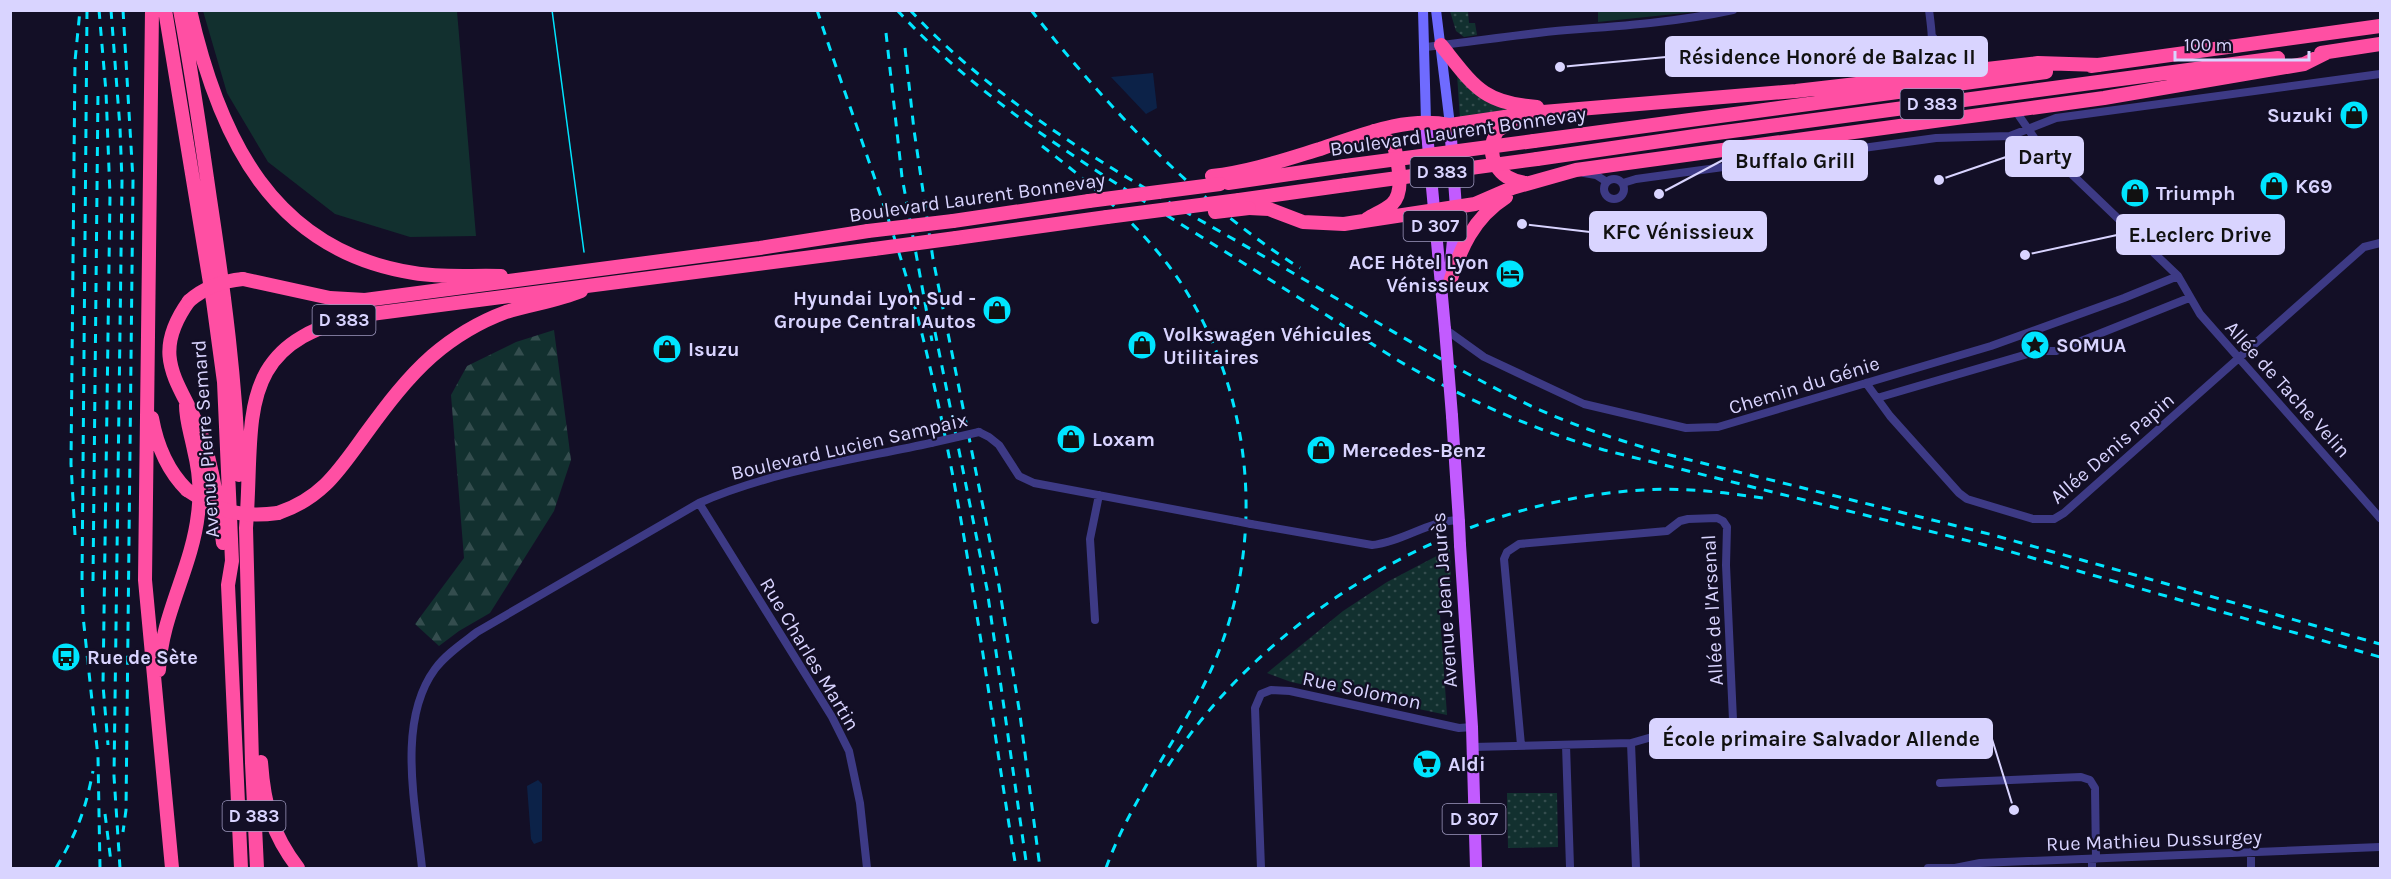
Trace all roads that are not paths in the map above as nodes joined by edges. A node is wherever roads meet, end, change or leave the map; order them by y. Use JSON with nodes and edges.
{"nodes":[{"id":1,"x":152,"y":10,"type":"edge"},
{"id":2,"x":165,"y":10,"type":"edge"},
{"id":3,"x":180,"y":10,"type":"edge"},
{"id":4,"x":190,"y":10,"type":"edge"},
{"id":5,"x":1423,"y":10,"type":"edge"},
{"id":6,"x":1436,"y":10,"type":"edge"},
{"id":7,"x":1732,"y":10,"type":"edge"},
{"id":8,"x":1929,"y":10,"type":"edge"},
{"id":9,"x":2380,"y":26,"type":"edge"},
{"id":10,"x":1933,"y":37,"type":"junction"},
{"id":11,"x":2380,"y":44,"type":"edge"},
{"id":12,"x":1441,"y":45,"type":"junction"},
{"id":13,"x":1425,"y":47,"type":"junction"},
{"id":14,"x":2328,"y":51,"type":"junction"},
{"id":15,"x":2038,"y":63,"type":"junction"},
{"id":16,"x":2100,"y":65,"type":"junction"},
{"id":17,"x":2380,"y":74,"type":"edge"},
{"id":18,"x":1832,"y":86,"type":"junction"},
{"id":19,"x":1572,"y":110,"type":"junction"},
{"id":20,"x":2015,"y":110,"type":"junction"},
{"id":21,"x":1531,"y":113,"type":"junction"},
{"id":22,"x":1426,"y":122,"type":"junction"},
{"id":23,"x":1450,"y":125,"type":"junction"},
{"id":24,"x":2026,"y":129,"type":"junction"},
{"id":25,"x":1374,"y":131,"type":"junction"},
{"id":26,"x":1556,"y":174,"type":"junction"},
{"id":27,"x":1216,"y":180,"type":"junction"},
{"id":28,"x":1606,"y":182,"type":"junction"},
{"id":29,"x":1528,"y":183,"type":"junction"},
{"id":30,"x":1623,"y":183,"type":"junction"},
{"id":31,"x":1244,"y":204,"type":"junction"},
{"id":32,"x":1456,"y":208,"type":"junction"},
{"id":33,"x":1434,"y":211,"type":"junction"},
{"id":34,"x":1363,"y":222,"type":"junction"},
{"id":35,"x":2380,"y":243,"type":"edge"},
{"id":36,"x":2178,"y":276,"type":"junction"},
{"id":37,"x":542,"y":277,"type":"junction"},
{"id":38,"x":1449,"y":285,"type":"junction"},
{"id":39,"x":588,"y":288,"type":"junction"},
{"id":40,"x":2189,"y":298,"type":"junction"},
{"id":41,"x":1445,"y":330,"type":"junction"},
{"id":42,"x":2239,"y":358,"type":"junction"},
{"id":43,"x":148,"y":381,"type":"junction"},
{"id":44,"x":1866,"y":383,"type":"junction"},
{"id":45,"x":1877,"y":398,"type":"junction"},
{"id":46,"x":186,"y":405,"type":"junction"},
{"id":47,"x":1099,"y":495,"type":"junction"},
{"id":48,"x":699,"y":503,"type":"junction"},
{"id":49,"x":2380,"y":518,"type":"edge"},
{"id":50,"x":1459,"y":521,"type":"junction"},
{"id":51,"x":246,"y":528,"type":"junction"},
{"id":52,"x":228,"y":585,"type":"junction"},
{"id":53,"x":1095,"y":620,"type":"dead end"},
{"id":54,"x":158,"y":711,"type":"junction"},
{"id":55,"x":1472,"y":727,"type":"junction"},
{"id":56,"x":1631,"y":743,"type":"junction"},
{"id":57,"x":1566,"y":745,"type":"junction"},
{"id":58,"x":1521,"y":746,"type":"junction"},
{"id":59,"x":1472,"y":747,"type":"junction"},
{"id":60,"x":253,"y":750,"type":"junction"},
{"id":61,"x":1940,"y":783,"type":"dead end"},
{"id":62,"x":2380,"y":847,"type":"edge"},
{"id":63,"x":2251,"y":852,"type":"junction"},
{"id":64,"x":2094,"y":859,"type":"junction"},
{"id":65,"x":1570,"y":867,"type":"dead end"},
{"id":66,"x":172,"y":868,"type":"edge"},
{"id":67,"x":241,"y":868,"type":"edge"},
{"id":68,"x":257,"y":868,"type":"edge"},
{"id":69,"x":298,"y":868,"type":"edge"},
{"id":70,"x":422,"y":868,"type":"edge"},
{"id":71,"x":867,"y":868,"type":"edge"},
{"id":72,"x":1261,"y":868,"type":"edge"},
{"id":73,"x":1476,"y":868,"type":"edge"},
{"id":74,"x":1636,"y":868,"type":"edge"},
{"id":75,"x":1928,"y":868,"type":"edge"},
{"id":76,"x":2092,"y":868,"type":"edge"},
{"id":77,"x":2251,"y":868,"type":"edge"}],
"edges":[{"from":1,"to":43,"type":"highway"},
{"from":2,"to":52,"type":"highway","name":"Avenue Pierre Semard"},
{"from":3,"to":51,"type":"highway"},
{"from":4,"to":37,"type":"highway"},
{"from":5,"to":13,"type":"main road"},
{"from":6,"to":12,"type":"main road"},
{"from":7,"to":12,"type":"street"},
{"from":8,"to":10,"type":"street"},
{"from":9,"to":16,"type":"highway","name":"Boulevard Laurent Bonnevay","number":"D 383"},
{"from":10,"to":15,"type":"street"},
{"from":10,"to":18,"type":"street"},
{"from":11,"to":14,"type":"highway","name":"Boulevard Laurent Bonnevay","number":"D 383"},
{"from":12,"to":13,"type":"street"},
{"from":12,"to":19,"type":"highway"},
{"from":12,"to":23,"type":"main road"},
{"from":13,"to":22,"type":"main road"},
{"from":14,"to":20,"type":"highway"},
{"from":14,"to":31,"type":"highway","name":"Boulevard Laurent Bonnevay","number":"D 383","bridge":true},
{"from":15,"to":16,"type":"highway"},
{"from":15,"to":18,"type":"highway"},
{"from":16,"to":27,"type":"highway","name":"Boulevard Laurent Bonnevay","number":"D 383","bridge":true},
{"from":17,"to":24,"type":"street"},
{"from":18,"to":19,"type":"highway"},
{"from":19,"to":21,"type":"highway"},
{"from":20,"to":24,"type":"street","name":"Allée de Tache Velin"},
{"from":20,"to":26,"type":"highway"},
{"from":21,"to":23,"type":"highway"},
{"from":21,"to":29,"type":"highway"},
{"from":22,"to":23,"type":"highway"},
{"from":22,"to":25,"type":"highway"},
{"from":22,"to":33,"type":"main road","number":"D 307"},
{"from":23,"to":32,"type":"main road","number":"D 307"},
{"from":24,"to":30,"type":"street"},
{"from":24,"to":36,"type":"street","name":"Allée de Tache Velin"},
{"from":25,"to":27,"type":"highway"},
{"from":25,"to":34,"type":"highway"},
{"from":26,"to":28,"type":"street"},
{"from":26,"to":29,"type":"highway"},
{"from":27,"to":37,"type":"highway","name":"Boulevard Laurent Bonnevay","number":"D 383","bridge":true},
{"from":28,"to":30,"type":"street"},
{"from":28,"to":30,"type":"street"},
{"from":29,"to":32,"type":"highway"},
{"from":29,"to":38,"type":"highway"},
{"from":31,"to":34,"type":"highway"},
{"from":31,"to":39,"type":"highway","name":"Boulevard Laurent Bonnevay","number":"D 383","bridge":true},
{"from":32,"to":33,"type":"highway"},
{"from":32,"to":38,"type":"main road","number":"D 307"},
{"from":33,"to":34,"type":"highway"},
{"from":33,"to":41,"type":"main road","number":"D 307"},
{"from":35,"to":42,"type":"street"},
{"from":36,"to":40,"type":"street","name":"Allée de Tache Velin"},
{"from":36,"to":44,"type":"street","name":"Chemin du Génie"},
{"from":37,"to":46,"type":"highway","number":"D 383","bridge":true},
{"from":38,"to":41,"type":"main road","number":"D 307"},
{"from":39,"to":43,"type":"highway","bridge":true},
{"from":39,"to":51,"type":"highway","number":"D 383"},
{"from":40,"to":42,"type":"street","name":"Allée de Tache Velin"},
{"from":40,"to":45,"type":"street"},
{"from":41,"to":44,"type":"street","name":"Chemin du Génie"},
{"from":41,"to":50,"type":"main road","name":"Avenue Jean Jaurès","number":"D 307","bridge":true},
{"from":42,"to":45,"type":"street","name":"Allée Denis Papin"},
{"from":42,"to":49,"type":"street","name":"Allée de Tache Velin"},
{"from":43,"to":54,"type":"highway"},
{"from":44,"to":45,"type":"street","name":"Allée Denis Papin"},
{"from":46,"to":52,"type":"highway","number":"D 383"},
{"from":46,"to":54,"type":"highway"},
{"from":47,"to":48,"type":"street","name":"Boulevard Lucien Sampaix","bridge":true},
{"from":47,"to":50,"type":"street","name":"Boulevard Lucien Sampaix","bridge":true},
{"from":47,"to":53,"type":"street"},
{"from":48,"to":70,"type":"street","name":"Boulevard Lucien Sampaix"},
{"from":48,"to":71,"type":"street","name":"Rue Charles Martin"},
{"from":50,"to":55,"type":"main road","name":"Avenue Jean Jaurès","number":"D 307","bridge":true},
{"from":51,"to":60,"type":"highway","name":"Avenue Pierre Semard","number":"D 383"},
{"from":52,"to":67,"type":"highway","name":"Avenue Pierre Semard","number":"D 383"},
{"from":54,"to":66,"type":"highway"},
{"from":55,"to":59,"type":"main road","name":"Avenue Jean Jaurès","number":"D 307"},
{"from":55,"to":72,"type":"street","name":"Rue Solomon"},
{"from":56,"to":57,"type":"street","name":"Allée de l'Arsenal"},
{"from":56,"to":58,"type":"street","name":"Allée de l'Arsenal"},
{"from":56,"to":74,"type":"street"},
{"from":57,"to":58,"type":"street","name":"Allée de l'Arsenal"},
{"from":57,"to":65,"type":"street"},
{"from":58,"to":59,"type":"street","name":"Allée de l'Arsenal"},
{"from":59,"to":73,"type":"main road","name":"Avenue Jean Jaurès","number":"D 307"},
{"from":60,"to":68,"type":"highway","name":"Avenue Pierre Semard","number":"D 383"},
{"from":60,"to":69,"type":"highway"},
{"from":61,"to":64,"type":"street"},
{"from":62,"to":63,"type":"street","name":"Rue Mathieu Dussurgey"},
{"from":63,"to":64,"type":"street","name":"Rue Mathieu Dussurgey"},
{"from":63,"to":77,"type":"street"},
{"from":64,"to":75,"type":"street","name":"Rue Mathieu Dussurgey"},
{"from":64,"to":76,"type":"street"}]}
